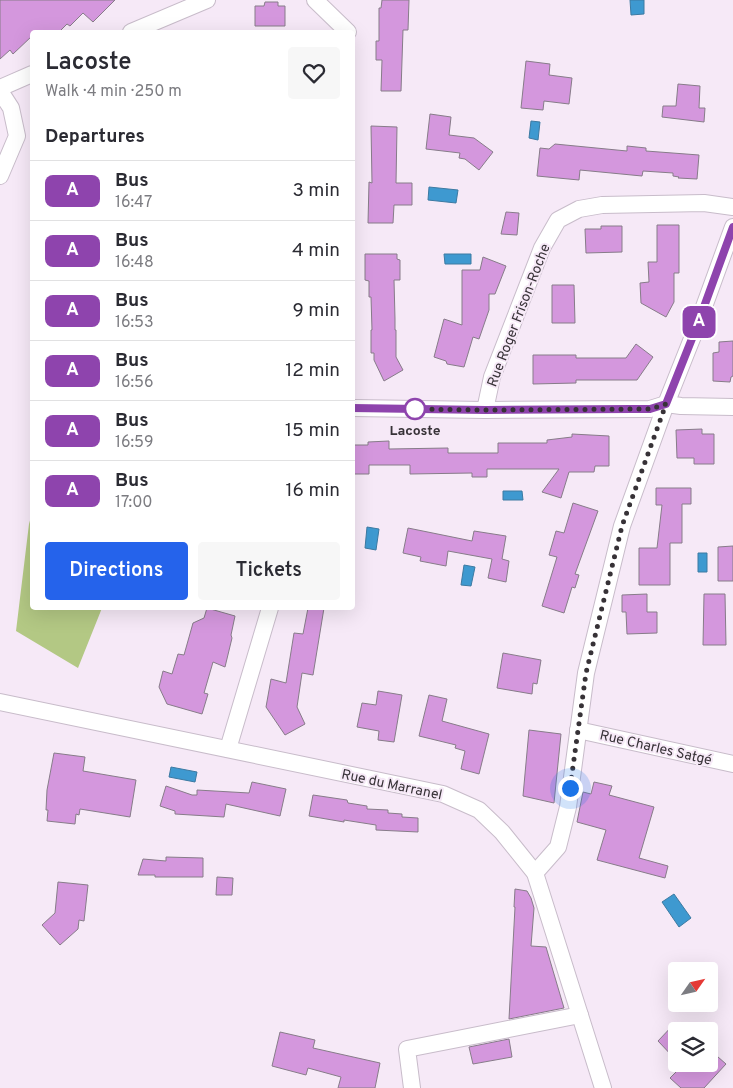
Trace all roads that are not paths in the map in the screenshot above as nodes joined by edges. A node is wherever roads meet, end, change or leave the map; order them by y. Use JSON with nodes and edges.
{"nodes":[{"id":1,"x":206,"y":0,"type":"edge"},
{"id":2,"x":315,"y":0,"type":"edge"},
{"id":3,"x":136,"y":30,"type":"edge"},
{"id":4,"x":346,"y":30,"type":"edge"},
{"id":5,"x":30,"y":75,"type":"edge"},
{"id":6,"x":0,"y":90,"type":"edge"},
{"id":7,"x":0,"y":176,"type":"edge"},
{"id":8,"x":733,"y":208,"type":"edge"},
{"id":9,"x":733,"y":227,"type":"edge"},
{"id":10,"x":666,"y":404,"type":"junction"},
{"id":11,"x":733,"y":406,"type":"edge"},
{"id":12,"x":355,"y":408,"type":"edge"},
{"id":13,"x":486,"y":410,"type":"junction"},
{"id":14,"x":269,"y":610,"type":"edge"},
{"id":15,"x":0,"y":702,"type":"edge"},
{"id":16,"x":578,"y":730,"type":"junction"},
{"id":17,"x":228,"y":750,"type":"junction"},
{"id":18,"x":733,"y":764,"type":"edge"},
{"id":19,"x":535,"y":872,"type":"junction"},
{"id":20,"x":580,"y":1015,"type":"junction"},
{"id":21,"x":412,"y":1088,"type":"edge"},
{"id":22,"x":603,"y":1088,"type":"edge"}],
"edges":[{"from":1,"to":3,"type":"street"},
{"from":2,"to":4,"type":"street"},
{"from":5,"to":6,"type":"street"},
{"from":6,"to":7,"type":"street"},
{"from":8,"to":13,"type":"street","name":"Rue Roger Frison-Roche"},
{"from":9,"to":10,"type":"street"},
{"from":10,"to":11,"type":"street"},
{"from":10,"to":13,"type":"street"},
{"from":10,"to":16,"type":"street"},
{"from":12,"to":13,"type":"street"},
{"from":14,"to":17,"type":"street"},
{"from":15,"to":17,"type":"street","name":"Rue du Marranel"},
{"from":16,"to":18,"type":"street","name":"Rue Charles Satgé"},
{"from":16,"to":19,"type":"street"},
{"from":17,"to":19,"type":"street","name":"Rue du Marranel"},
{"from":19,"to":20,"type":"street","name":"Rue du Marranel"},
{"from":20,"to":21,"type":"street"},
{"from":20,"to":22,"type":"street","name":"Rue du Marranel"}]}
